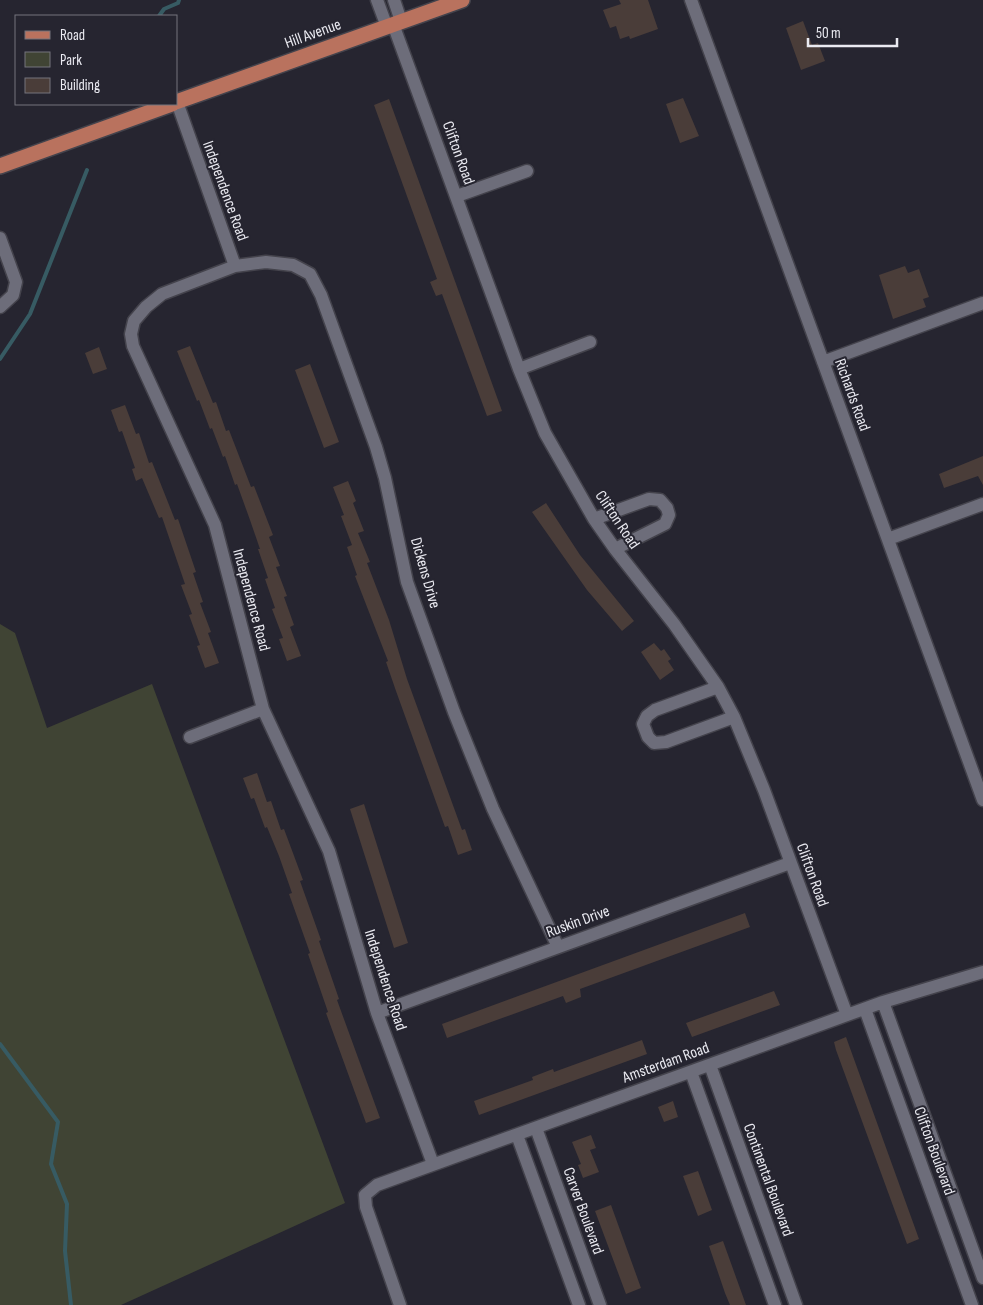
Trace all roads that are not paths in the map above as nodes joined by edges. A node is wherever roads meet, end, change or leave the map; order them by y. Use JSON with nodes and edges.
{"nodes":[{"id":1,"x":377,"y":0,"type":"edge"},
{"id":2,"x":394,"y":0,"type":"edge"},
{"id":3,"x":462,"y":0,"type":"edge"},
{"id":4,"x":691,"y":0,"type":"edge"},
{"id":5,"x":394,"y":24,"type":"junction"},
{"id":6,"x":178,"y":101,"type":"edge"},
{"id":7,"x":169,"y":105,"type":"edge"},
{"id":8,"x":177,"y":105,"type":"edge"},
{"id":9,"x":0,"y":166,"type":"edge"},
{"id":10,"x":527,"y":171,"type":"dead end"},
{"id":11,"x":456,"y":196,"type":"junction"},
{"id":12,"x":0,"y":238,"type":"edge"},
{"id":13,"x":235,"y":266,"type":"junction"},
{"id":14,"x":983,"y":303,"type":"edge"},
{"id":15,"x":0,"y":307,"type":"edge"},
{"id":16,"x":590,"y":342,"type":"dead end"},
{"id":17,"x":823,"y":362,"type":"junction"},
{"id":18,"x":519,"y":369,"type":"junction"},
{"id":19,"x":983,"y":504,"type":"edge"},
{"id":20,"x":594,"y":519,"type":"junction"},
{"id":21,"x":888,"y":539,"type":"junction"},
{"id":22,"x":615,"y":549,"type":"junction"},
{"id":23,"x":718,"y":687,"type":"junction"},
{"id":24,"x":263,"y":709,"type":"junction"},
{"id":25,"x":734,"y":717,"type":"junction"},
{"id":26,"x":190,"y":737,"type":"dead end"},
{"id":27,"x":983,"y":800,"type":"edge"},
{"id":28,"x":790,"y":863,"type":"junction"},
{"id":29,"x":558,"y":947,"type":"junction"},
{"id":30,"x":983,"y":972,"type":"edge"},
{"id":31,"x":883,"y":1002,"type":"junction"},
{"id":32,"x":865,"y":1009,"type":"junction"},
{"id":33,"x":377,"y":1013,"type":"junction"},
{"id":34,"x":846,"y":1015,"type":"junction"},
{"id":35,"x":710,"y":1065,"type":"junction"},
{"id":36,"x":691,"y":1072,"type":"junction"},
{"id":37,"x":536,"y":1128,"type":"junction"},
{"id":38,"x":517,"y":1135,"type":"junction"},
{"id":39,"x":432,"y":1164,"type":"junction"},
{"id":40,"x":983,"y":1278,"type":"edge"},
{"id":41,"x":400,"y":1305,"type":"edge"},
{"id":42,"x":579,"y":1305,"type":"edge"},
{"id":43,"x":600,"y":1305,"type":"edge"},
{"id":44,"x":775,"y":1305,"type":"edge"},
{"id":45,"x":796,"y":1305,"type":"edge"},
{"id":46,"x":972,"y":1305,"type":"edge"}],
"edges":[{"from":1,"to":5,"type":"street"},
{"from":2,"to":5,"type":"street"},
{"from":3,"to":5,"type":"main road","name":"Hill Avenue"},
{"from":4,"to":17,"type":"street","name":"Richards Road"},
{"from":5,"to":6,"type":"main road","name":"Hill Avenue"},
{"from":5,"to":11,"type":"street","name":"Clifton Road"},
{"from":7,"to":9,"type":"main road"},
{"from":8,"to":13,"type":"street","name":"Independence Road"},
{"from":10,"to":11,"type":"street"},
{"from":11,"to":18,"type":"street","name":"Clifton Road"},
{"from":12,"to":15,"type":"street"},
{"from":13,"to":24,"type":"street","name":"Independence Road"},
{"from":13,"to":29,"type":"street","name":"Dickens Drive"},
{"from":14,"to":17,"type":"street"},
{"from":16,"to":18,"type":"street"},
{"from":17,"to":21,"type":"street","name":"Richards Road"},
{"from":18,"to":20,"type":"street","name":"Clifton Road"},
{"from":19,"to":21,"type":"street"},
{"from":20,"to":22,"type":"street","name":"Clifton Road"},
{"from":20,"to":22,"type":"street"},
{"from":21,"to":27,"type":"street","name":"Richards Road"},
{"from":22,"to":23,"type":"street","name":"Clifton Road"},
{"from":23,"to":25,"type":"street","name":"Clifton Road"},
{"from":23,"to":25,"type":"street"},
{"from":24,"to":26,"type":"street"},
{"from":24,"to":33,"type":"street","name":"Independence Road"},
{"from":25,"to":28,"type":"street","name":"Clifton Road"},
{"from":28,"to":29,"type":"street","name":"Ruskin Drive"},
{"from":28,"to":34,"type":"street","name":"Clifton Road"},
{"from":29,"to":33,"type":"street","name":"Ruskin Drive"},
{"from":30,"to":31,"type":"street","name":"Amsterdam Road"},
{"from":31,"to":32,"type":"street","name":"Amsterdam Road"},
{"from":31,"to":40,"type":"street","name":"Clifton Boulevard"},
{"from":32,"to":34,"type":"street","name":"Amsterdam Road"},
{"from":32,"to":46,"type":"street","name":"Clifton Boulevard"},
{"from":33,"to":39,"type":"street","name":"Independence Road"},
{"from":34,"to":35,"type":"street","name":"Amsterdam Road"},
{"from":35,"to":36,"type":"street","name":"Amsterdam Road"},
{"from":35,"to":45,"type":"street","name":"Continental Boulevard"},
{"from":36,"to":37,"type":"street","name":"Amsterdam Road"},
{"from":36,"to":44,"type":"street"},
{"from":37,"to":38,"type":"street","name":"Amsterdam Road"},
{"from":37,"to":43,"type":"street","name":"Carver Boulevard"},
{"from":38,"to":39,"type":"street","name":"Amsterdam Road"},
{"from":38,"to":42,"type":"street"},
{"from":39,"to":41,"type":"street","name":"Amsterdam Road"}]}
